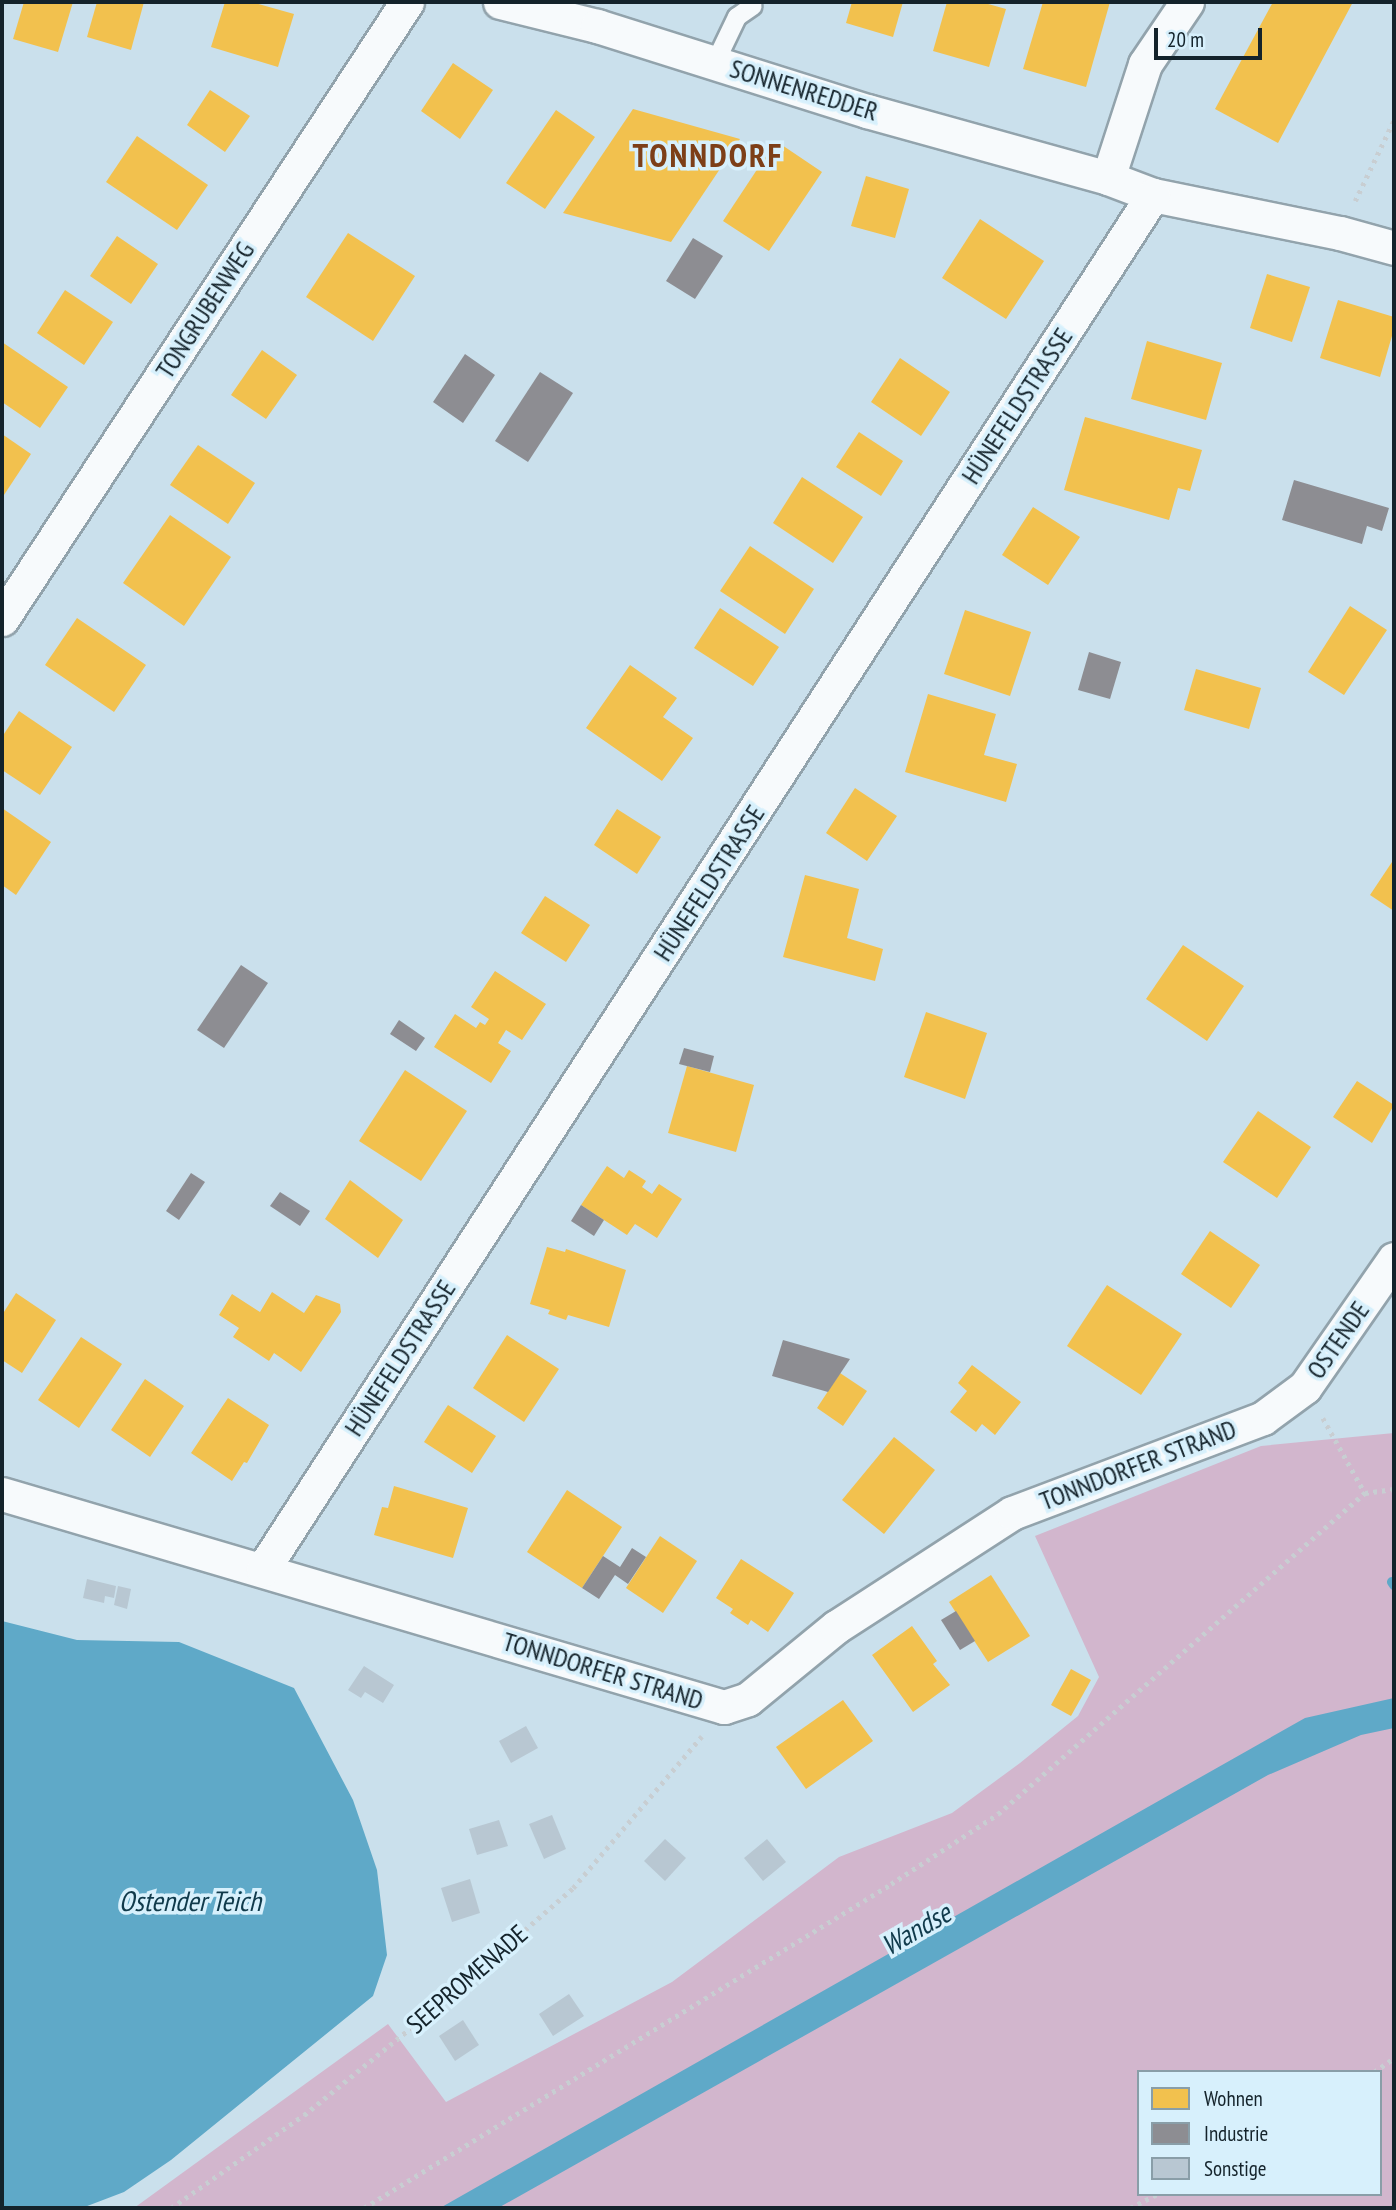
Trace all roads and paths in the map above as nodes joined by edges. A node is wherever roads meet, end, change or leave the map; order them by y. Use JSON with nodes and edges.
{"nodes":[{"id":1,"x":407,"y":2,"type":"edge"},
{"id":2,"x":500,"y":2,"type":"edge"},
{"id":3,"x":1187,"y":2,"type":"edge"},
{"id":4,"x":752,"y":6,"type":"dead end"},
{"id":5,"x":715,"y":63,"type":"junction"},
{"id":6,"x":1394,"y":120,"type":"edge"},
{"id":7,"x":1108,"y":178,"type":"junction"},
{"id":8,"x":1153,"y":195,"type":"junction"},
{"id":9,"x":1340,"y":233,"type":"junction"},
{"id":10,"x":1394,"y":248,"type":"edge"},
{"id":11,"x":2,"y":619,"type":"edge"},
{"id":12,"x":1394,"y":1259,"type":"edge"},
{"id":13,"x":1305,"y":1387,"type":"junction"},
{"id":14,"x":1394,"y":1489,"type":"edge"},
{"id":15,"x":2,"y":1493,"type":"edge"},
{"id":16,"x":1365,"y":1493,"type":"junction"},
{"id":17,"x":263,"y":1569,"type":"junction"},
{"id":18,"x":724,"y":1707,"type":"junction"},
{"id":19,"x":1394,"y":2059,"type":"edge"},
{"id":20,"x":1377,"y":2070,"type":"edge"},
{"id":21,"x":1153,"y":2196,"type":"edge"},
{"id":22,"x":176,"y":2204,"type":"junction"},
{"id":23,"x":171,"y":2208,"type":"edge"},
{"id":24,"x":185,"y":2208,"type":"edge"},
{"id":25,"x":364,"y":2208,"type":"edge"},
{"id":26,"x":1130,"y":2208,"type":"edge"}],
"edges":[{"from":1,"to":11,"type":"street","name":"TONGRUBENWEG"},
{"from":2,"to":5,"type":"street","name":"SONNENREDDER"},
{"from":3,"to":7,"type":"street"},
{"from":4,"to":5,"type":"lane"},
{"from":5,"to":7,"type":"street","name":"SONNENREDDER"},
{"from":6,"to":9,"type":"path"},
{"from":7,"to":8,"type":"street","name":"SONNENREDDER"},
{"from":8,"to":9,"type":"street","name":"SONNENREDDER"},
{"from":8,"to":17,"type":"street","name":"HÜNEFELDSTRASSE"},
{"from":9,"to":10,"type":"street","name":"SONNENREDDER"},
{"from":12,"to":13,"type":"street","name":"OSTENDE"},
{"from":13,"to":16,"type":"path"},
{"from":13,"to":18,"type":"street","name":"TONNDORFER STRAND"},
{"from":14,"to":16,"type":"path"},
{"from":15,"to":17,"type":"street","name":"TONNDORFER STRAND"},
{"from":16,"to":25,"type":"path"},
{"from":17,"to":18,"type":"street","name":"TONNDORFER STRAND"},
{"from":18,"to":22,"type":"path","name":"SEEPROMENADE"},
{"from":19,"to":20,"type":"path"},
{"from":21,"to":26,"type":"path"},
{"from":22,"to":23,"type":"path","name":"SEEPROMENADE"},
{"from":22,"to":24,"type":"path"}]}
